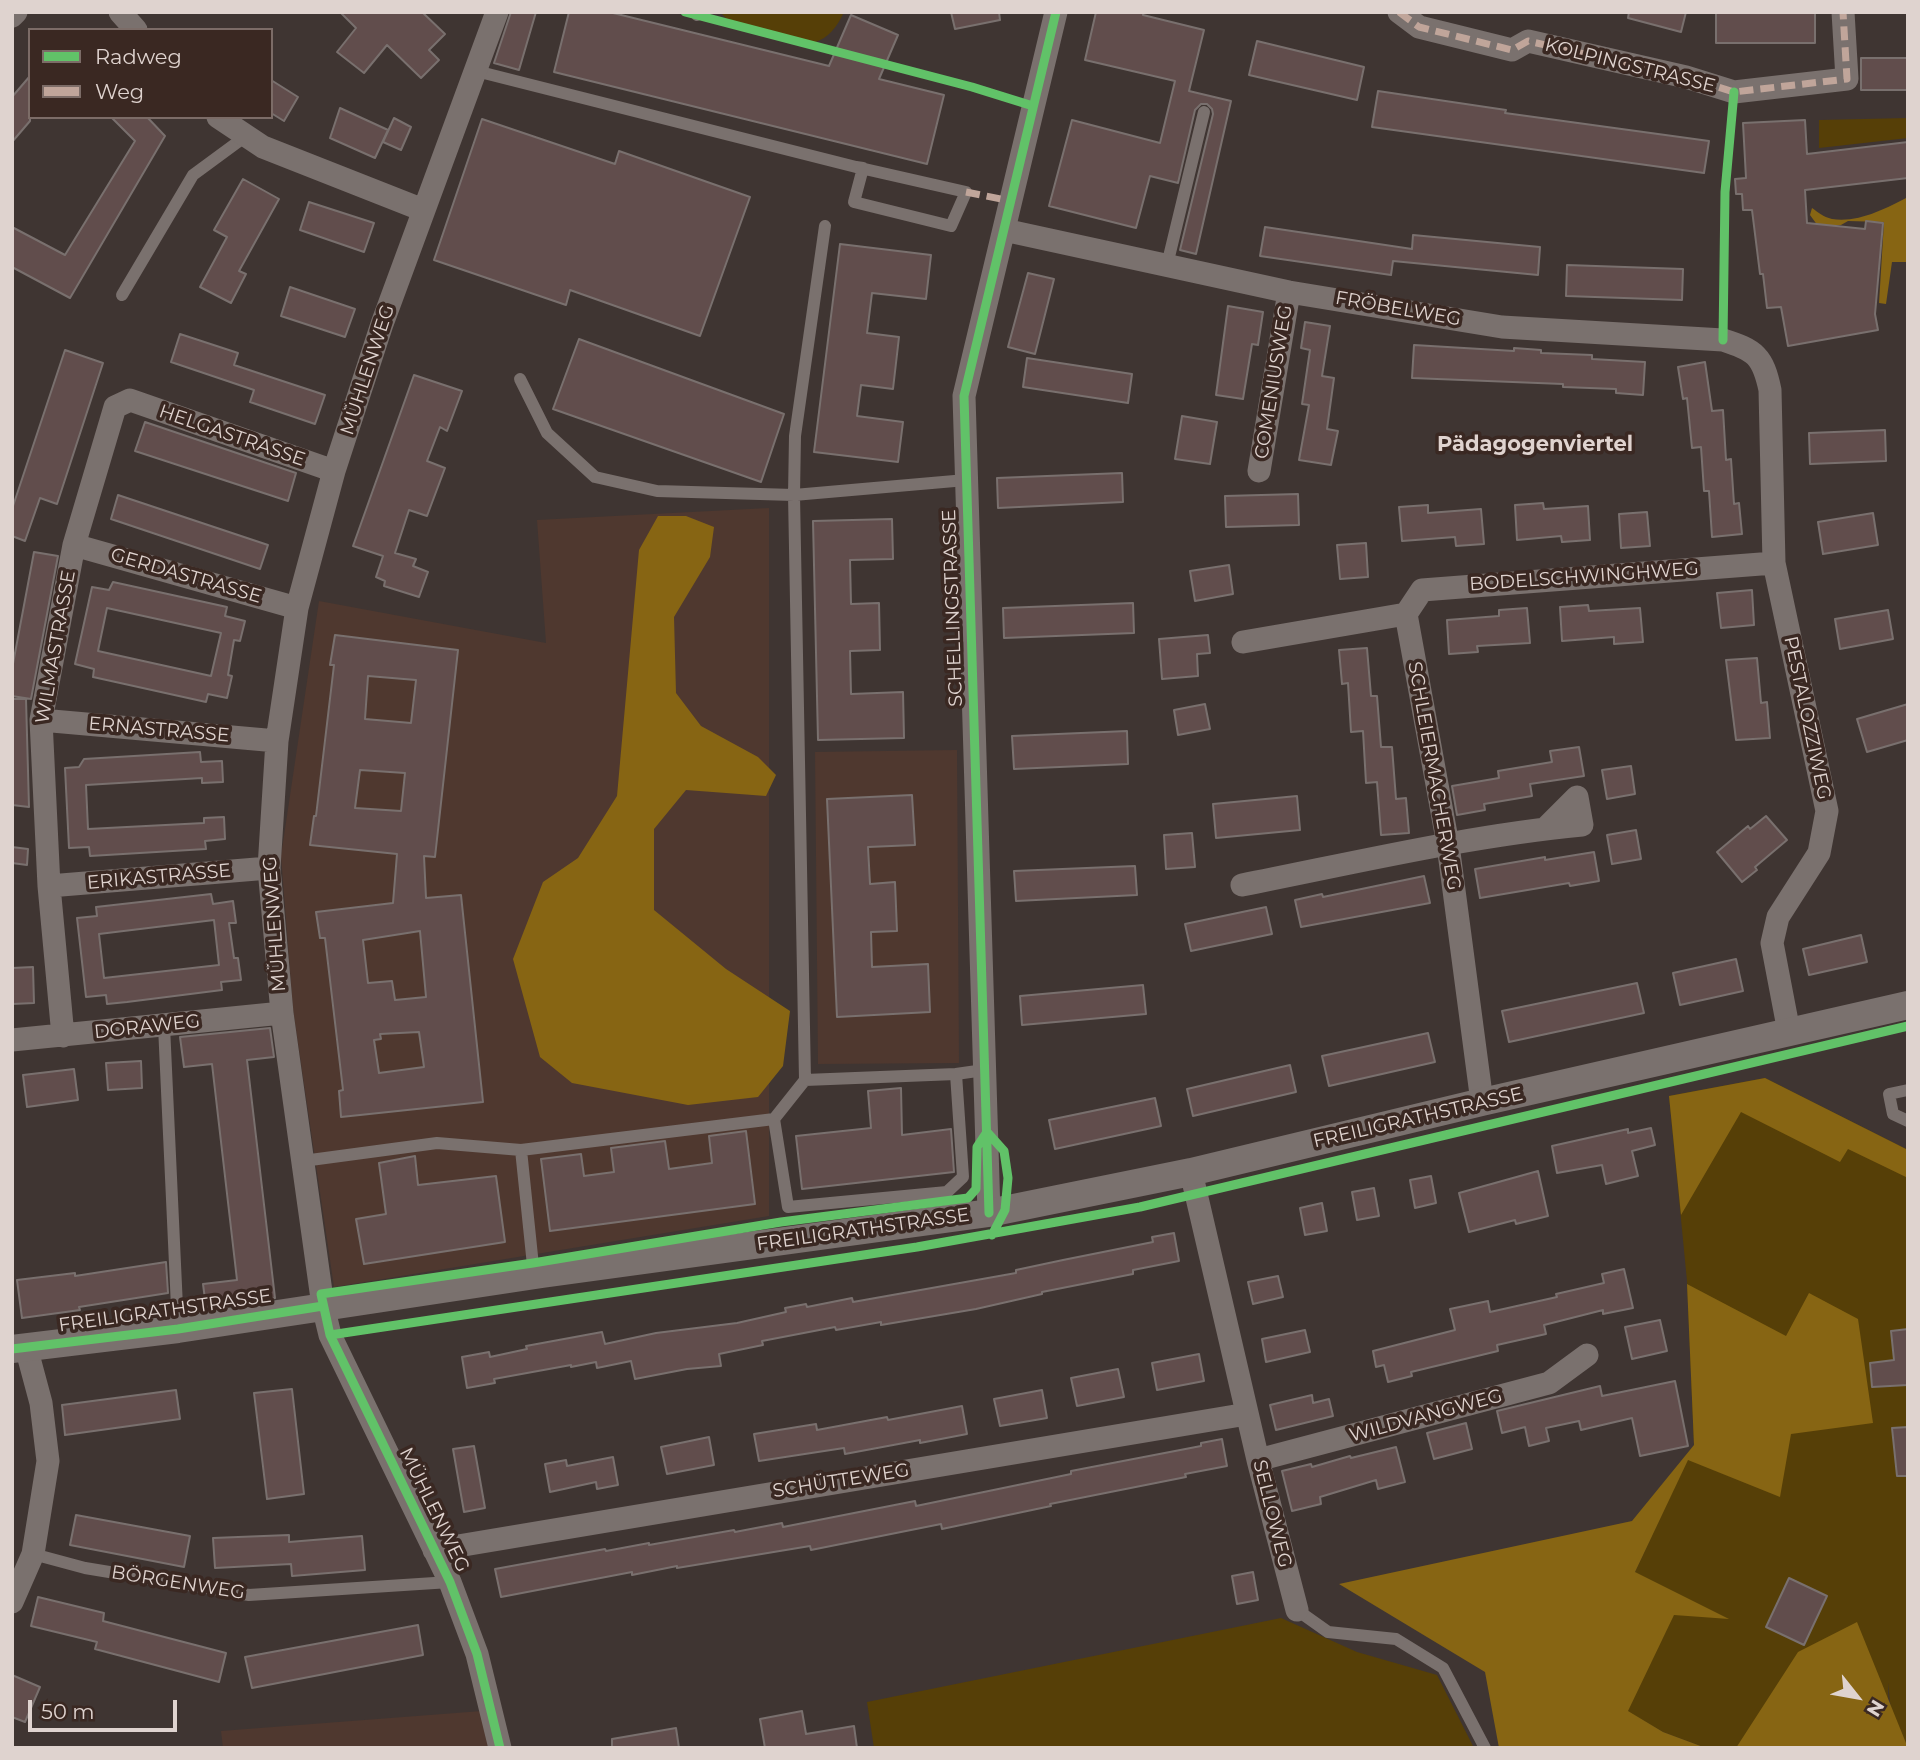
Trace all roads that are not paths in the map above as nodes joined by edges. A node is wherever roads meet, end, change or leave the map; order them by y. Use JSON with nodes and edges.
{"nodes":[{"id":1,"x":120,"y":12,"type":"edge"},
{"id":2,"x":497,"y":12,"type":"edge"},
{"id":3,"x":1056,"y":12,"type":"edge"},
{"id":4,"x":1399,"y":12,"type":"edge"},
{"id":5,"x":1843,"y":12,"type":"edge"},
{"id":6,"x":134,"y":28,"type":"edge"},
{"id":7,"x":476,"y":71,"type":"junction"},
{"id":8,"x":1204,"y":112,"type":"dead end"},
{"id":9,"x":221,"y":119,"type":"edge"},
{"id":10,"x":246,"y":136,"type":"junction"},
{"id":11,"x":856,"y":167,"type":"junction"},
{"id":12,"x":423,"y":210,"type":"junction"},
{"id":13,"x":825,"y":226,"type":"dead end"},
{"id":14,"x":1004,"y":230,"type":"junction"},
{"id":15,"x":1167,"y":265,"type":"junction"},
{"id":16,"x":1289,"y":292,"type":"junction"},
{"id":17,"x":122,"y":295,"type":"dead end"},
{"id":18,"x":520,"y":379,"type":"dead end"},
{"id":19,"x":1770,"y":390,"type":"joint"},
{"id":20,"x":130,"y":400,"type":"joint"},
{"id":21,"x":334,"y":471,"type":"junction"},
{"id":22,"x":1259,"y":471,"type":"dead end"},
{"id":23,"x":966,"y":480,"type":"junction"},
{"id":24,"x":793,"y":495,"type":"junction"},
{"id":25,"x":74,"y":545,"type":"junction"},
{"id":26,"x":1774,"y":563,"type":"junction"},
{"id":27,"x":297,"y":608,"type":"junction"},
{"id":28,"x":1406,"y":614,"type":"junction"},
{"id":29,"x":1242,"y":642,"type":"dead end"},
{"id":30,"x":41,"y":720,"type":"junction"},
{"id":31,"x":277,"y":741,"type":"junction"},
{"id":32,"x":1545,"y":829,"type":"dead end"},
{"id":33,"x":1448,"y":845,"type":"junction"},
{"id":34,"x":269,"y":868,"type":"junction"},
{"id":35,"x":1242,"y":885,"type":"dead end"},
{"id":36,"x":49,"y":886,"type":"junction"},
{"id":37,"x":1908,"y":1005,"type":"edge"},
{"id":38,"x":282,"y":1013,"type":"junction"},
{"id":39,"x":164,"y":1026,"type":"junction"},
{"id":40,"x":1789,"y":1032,"type":"junction"},
{"id":41,"x":63,"y":1036,"type":"junction"},
{"id":42,"x":12,"y":1040,"type":"edge"},
{"id":43,"x":984,"y":1070,"type":"junction"},
{"id":44,"x":956,"y":1074,"type":"junction"},
{"id":45,"x":805,"y":1080,"type":"junction"},
{"id":46,"x":1908,"y":1090,"type":"edge"},
{"id":47,"x":1482,"y":1102,"type":"junction"},
{"id":48,"x":774,"y":1119,"type":"junction"},
{"id":49,"x":1908,"y":1121,"type":"edge"},
{"id":50,"x":521,"y":1150,"type":"junction"},
{"id":51,"x":303,"y":1161,"type":"junction"},
{"id":52,"x":1191,"y":1172,"type":"junction"},
{"id":53,"x":989,"y":1213,"type":"junction"},
{"id":54,"x":534,"y":1275,"type":"junction"},
{"id":55,"x":323,"y":1306,"type":"junction"},
{"id":56,"x":178,"y":1329,"type":"junction"},
{"id":57,"x":19,"y":1348,"type":"edge"},
{"id":58,"x":1587,"y":1355,"type":"dead end"},
{"id":59,"x":1247,"y":1414,"type":"junction"},
{"id":60,"x":1258,"y":1460,"type":"junction"},
{"id":61,"x":434,"y":1550,"type":"junction"},
{"id":62,"x":33,"y":1554,"type":"junction"},
{"id":63,"x":450,"y":1583,"type":"junction"},
{"id":64,"x":12,"y":1602,"type":"edge"},
{"id":65,"x":1297,"y":1610,"type":"joint"},
{"id":66,"x":500,"y":1748,"type":"edge"},
{"id":67,"x":1485,"y":1748,"type":"edge"}],
"edges":[{"from":1,"to":6,"type":"street"},
{"from":2,"to":7,"type":"street","name":"MÜHLENWEG"},
{"from":3,"to":14,"type":"street","name":"SCHELLINGSTRASSE"},
{"from":4,"to":5,"type":"street","name":"KOLPINGSTRASSE"},
{"from":7,"to":11,"type":"lane"},
{"from":7,"to":12,"type":"street","name":"MÜHLENWEG"},
{"from":8,"to":15,"type":"lane"},
{"from":9,"to":10,"type":"street"},
{"from":10,"to":12,"type":"street"},
{"from":10,"to":17,"type":"lane"},
{"from":11,"to":11,"type":"lane"},
{"from":12,"to":21,"type":"street","name":"MÜHLENWEG"},
{"from":13,"to":24,"type":"lane"},
{"from":14,"to":15,"type":"street","name":"FRÖBELWEG"},
{"from":14,"to":23,"type":"street","name":"SCHELLINGSTRASSE"},
{"from":15,"to":16,"type":"street","name":"FRÖBELWEG"},
{"from":16,"to":19,"type":"street","name":"FRÖBELWEG"},
{"from":16,"to":22,"type":"street","name":"COMENIUSWEG"},
{"from":18,"to":24,"type":"lane"},
{"from":19,"to":26,"type":"street","name":"PESTALOZZIWEG"},
{"from":20,"to":21,"type":"street","name":"HELGASTRASSE"},
{"from":20,"to":25,"type":"street","name":"WILMASTRASSE"},
{"from":21,"to":27,"type":"street","name":"MÜHLENWEG"},
{"from":23,"to":24,"type":"lane"},
{"from":23,"to":43,"type":"street","name":"SCHELLINGSTRASSE"},
{"from":24,"to":45,"type":"lane"},
{"from":25,"to":27,"type":"street","name":"GERDASTRASSE"},
{"from":25,"to":30,"type":"street","name":"WILMASTRASSE"},
{"from":26,"to":28,"type":"street","name":"BODELSCHWINGHWEG"},
{"from":26,"to":40,"type":"street","name":"PESTALOZZIWEG"},
{"from":27,"to":31,"type":"street","name":"MÜHLENWEG"},
{"from":28,"to":29,"type":"street"},
{"from":28,"to":33,"type":"street","name":"SCHLEIERMACHERWEG"},
{"from":30,"to":31,"type":"street","name":"ERNASTRASSE"},
{"from":30,"to":36,"type":"street","name":"WILMASTRASSE"},
{"from":31,"to":34,"type":"street","name":"MÜHLENWEG"},
{"from":32,"to":33,"type":"street"},
{"from":33,"to":35,"type":"street"},
{"from":33,"to":47,"type":"street","name":"SCHLEIERMACHERWEG"},
{"from":34,"to":36,"type":"street","name":"ERIKASTRASSE"},
{"from":34,"to":38,"type":"street","name":"MÜHLENWEG"},
{"from":36,"to":41,"type":"street","name":"WILMASTRASSE"},
{"from":37,"to":40,"type":"street","name":"FREILIGRATHSTRASSE"},
{"from":38,"to":39,"type":"street","name":"DORAWEG"},
{"from":38,"to":51,"type":"street","name":"MÜHLENWEG"},
{"from":39,"to":41,"type":"street","name":"DORAWEG"},
{"from":39,"to":56,"type":"lane"},
{"from":40,"to":47,"type":"street","name":"FREILIGRATHSTRASSE"},
{"from":41,"to":42,"type":"street","name":"DORAWEG"},
{"from":43,"to":44,"type":"lane"},
{"from":43,"to":53,"type":"street","name":"SCHELLINGSTRASSE"},
{"from":44,"to":45,"type":"lane"},
{"from":44,"to":48,"type":"lane"},
{"from":45,"to":48,"type":"lane"},
{"from":46,"to":49,"type":"lane"},
{"from":47,"to":52,"type":"street","name":"FREILIGRATHSTRASSE"},
{"from":48,"to":50,"type":"lane"},
{"from":50,"to":51,"type":"lane"},
{"from":50,"to":54,"type":"lane"},
{"from":51,"to":55,"type":"street","name":"MÜHLENWEG"},
{"from":52,"to":53,"type":"street","name":"FREILIGRATHSTRASSE"},
{"from":52,"to":59,"type":"street","name":"SELLOWEG"},
{"from":53,"to":54,"type":"street","name":"FREILIGRATHSTRASSE"},
{"from":54,"to":55,"type":"street","name":"FREILIGRATHSTRASSE"},
{"from":55,"to":56,"type":"street","name":"FREILIGRATHSTRASSE"},
{"from":55,"to":61,"type":"street","name":"MÜHLENWEG"},
{"from":56,"to":57,"type":"street","name":"FREILIGRATHSTRASSE"},
{"from":57,"to":62,"type":"street"},
{"from":58,"to":60,"type":"street","name":"WILDVANGWEG"},
{"from":59,"to":60,"type":"street","name":"SELLOWEG"},
{"from":59,"to":61,"type":"street","name":"SCHÜTTEWEG"},
{"from":60,"to":65,"type":"street","name":"SELLOWEG"},
{"from":61,"to":63,"type":"street","name":"MÜHLENWEG"},
{"from":62,"to":63,"type":"lane","name":"BÖRGENWEG"},
{"from":62,"to":64,"type":"street"},
{"from":63,"to":66,"type":"street","name":"MÜHLENWEG"},
{"from":65,"to":67,"type":"lane","name":"SELLOWEG"}]}
